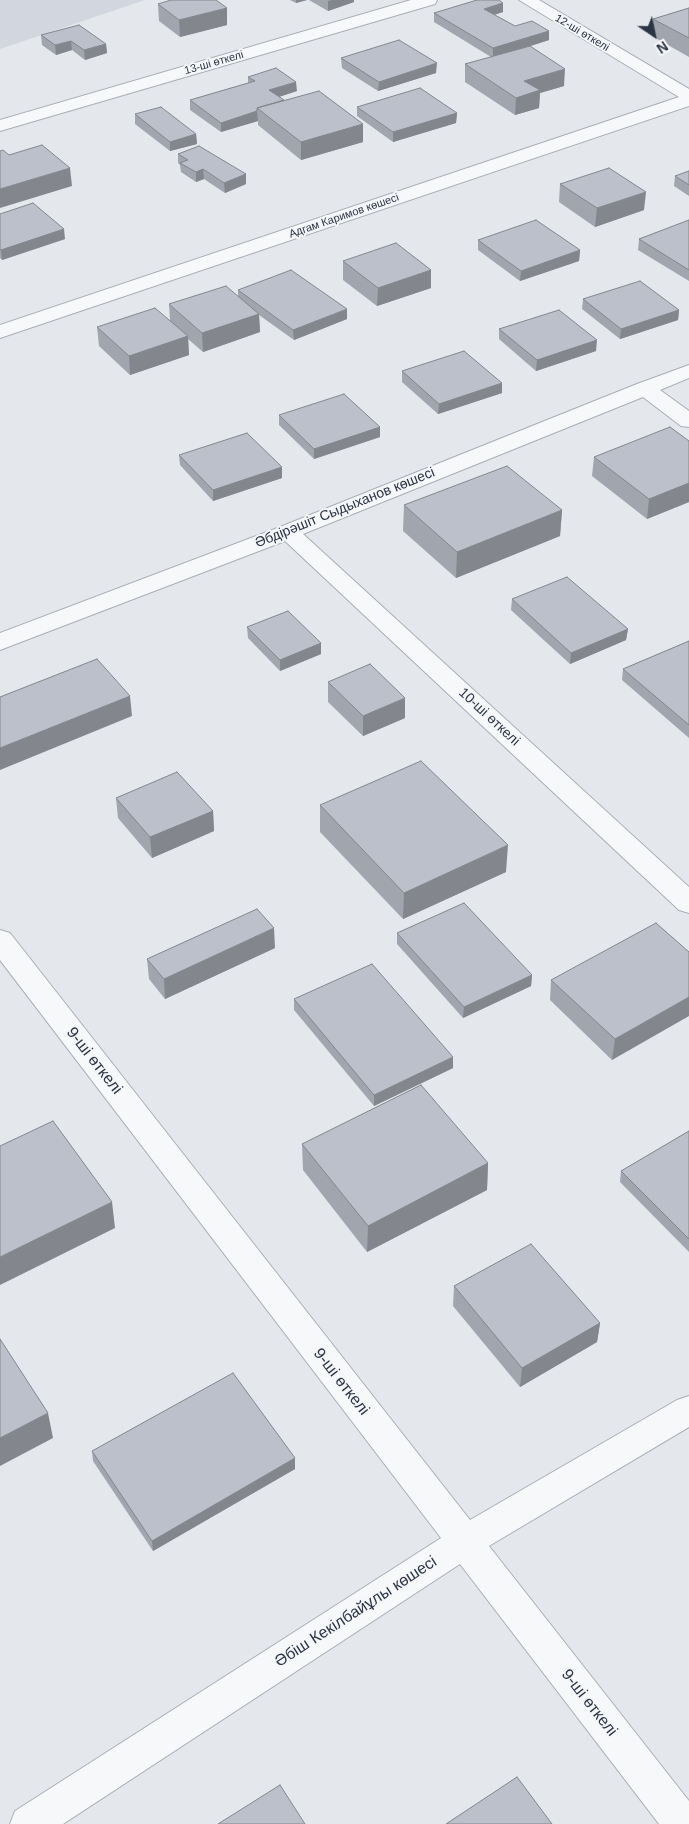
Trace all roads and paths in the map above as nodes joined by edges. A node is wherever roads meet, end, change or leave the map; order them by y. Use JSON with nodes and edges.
{"nodes":[{"id":1,"x":429,"y":0,"type":"edge"},
{"id":2,"x":527,"y":0,"type":"edge"},
{"id":3,"x":689,"y":98,"type":"edge"},
{"id":4,"x":0,"y":126,"type":"edge"},
{"id":5,"x":0,"y":332,"type":"edge"},
{"id":6,"x":689,"y":371,"type":"edge"},
{"id":7,"x":644,"y":388,"type":"junction"},
{"id":8,"x":689,"y":421,"type":"edge"},
{"id":9,"x":288,"y":532,"type":"junction"},
{"id":10,"x":0,"y":642,"type":"edge"},
{"id":11,"x":689,"y":903,"type":"edge"},
{"id":12,"x":0,"y":940,"type":"edge"},
{"id":13,"x":689,"y":1410,"type":"edge"},
{"id":14,"x":464,"y":1542,"type":"junction"},
{"id":15,"x":29,"y":1824,"type":"edge"},
{"id":16,"x":683,"y":1824,"type":"edge"}],
"edges":[{"from":1,"to":4,"type":"street","name":"13-ші өткелі"},
{"from":2,"to":3,"type":"street","name":"12-ші өткелі"},
{"from":3,"to":5,"type":"street","name":"Адгам Каримов көшесі"},
{"from":6,"to":7,"type":"street","name":"Әбдірәшіт Сыдыханов көшесі"},
{"from":7,"to":8,"type":"street"},
{"from":7,"to":9,"type":"street","name":"Әбдірәшіт Сыдыханов көшесі"},
{"from":9,"to":10,"type":"street","name":"Әбдірәшіт Сыдыханов көшесі"},
{"from":9,"to":11,"type":"street","name":"10-ші өткелі"},
{"from":12,"to":14,"type":"street","name":"9-ші өткелі"},
{"from":13,"to":14,"type":"street","name":"Әбіш Кекілбайұлы көшесі"},
{"from":14,"to":15,"type":"street","name":"Әбіш Кекілбайұлы көшесі"},
{"from":14,"to":16,"type":"street","name":"9-ші өткелі"}]}
